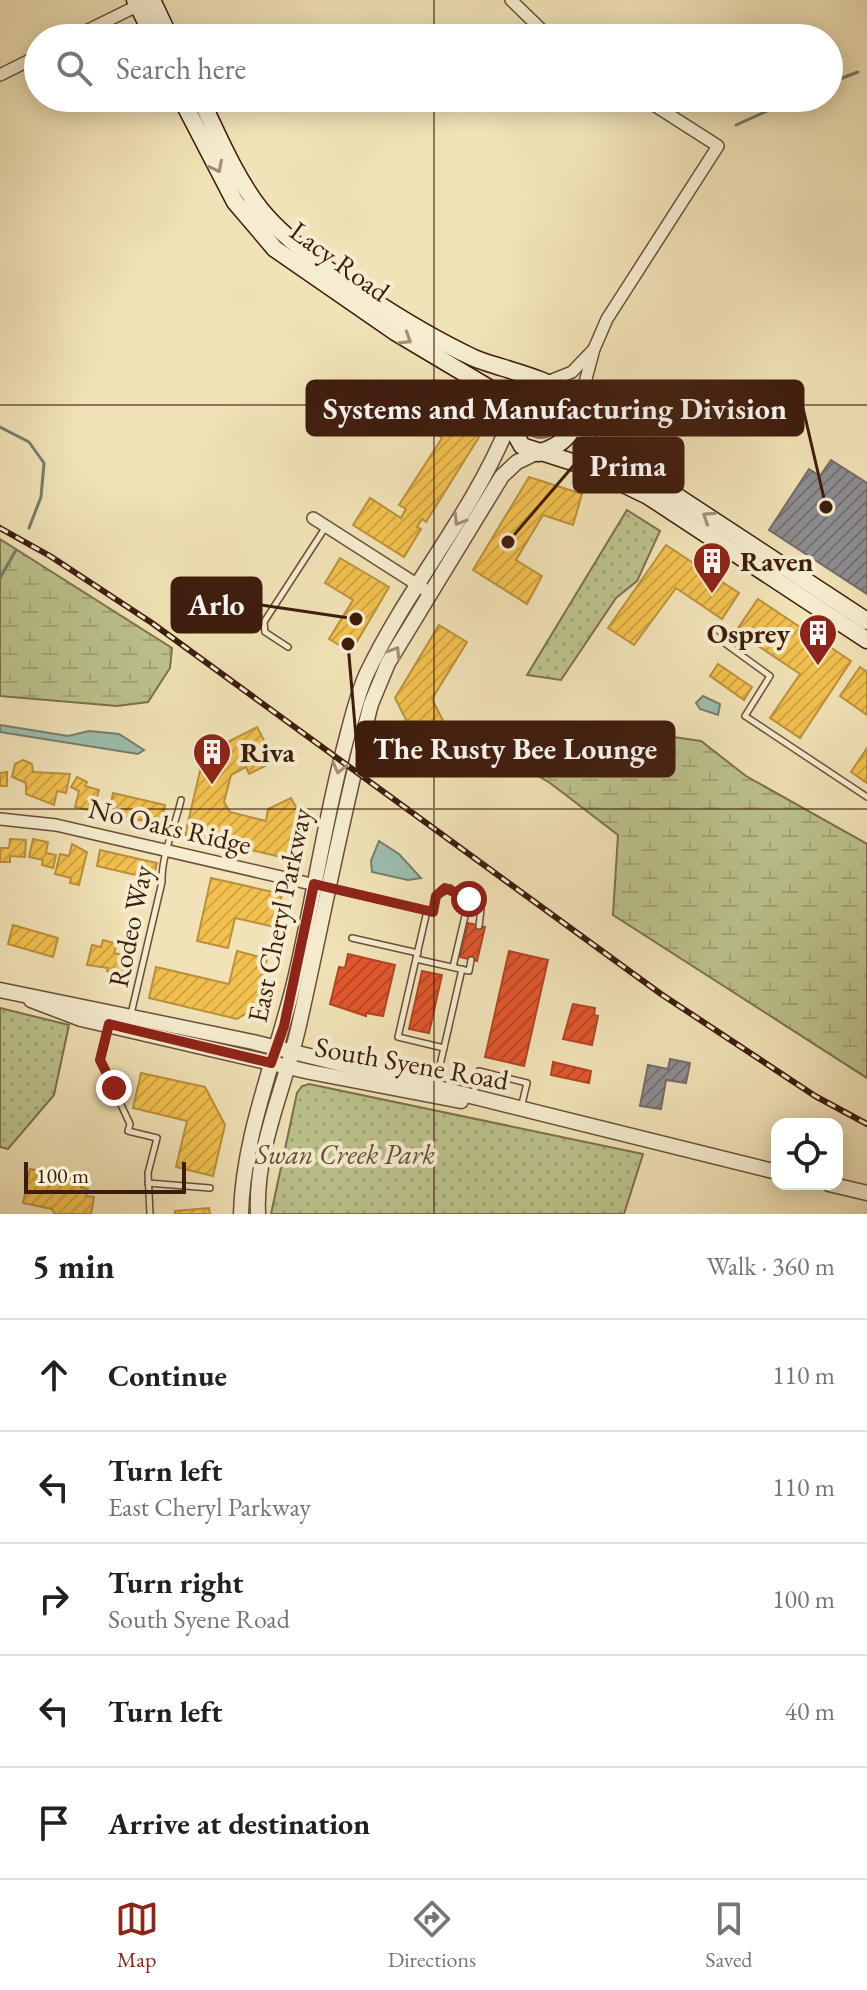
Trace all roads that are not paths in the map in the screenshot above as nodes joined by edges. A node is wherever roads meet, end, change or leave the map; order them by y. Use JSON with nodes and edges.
{"nodes":[{"id":1,"x":511,"y":0,"type":"edge"},
{"id":2,"x":143,"y":1,"type":"edge"},
{"id":3,"x":99,"y":24,"type":"edge"},
{"id":4,"x":150,"y":24,"type":"edge"},
{"id":5,"x":160,"y":24,"type":"edge"},
{"id":6,"x":536,"y":24,"type":"edge"},
{"id":7,"x":24,"y":63,"type":"edge"},
{"id":8,"x":0,"y":75,"type":"edge"},
{"id":9,"x":188,"y":112,"type":"edge"},
{"id":10,"x":207,"y":112,"type":"edge"},
{"id":11,"x":665,"y":112,"type":"edge"},
{"id":12,"x":594,"y":349,"type":"junction"},
{"id":13,"x":545,"y":383,"type":"junction"},
{"id":14,"x":576,"y":416,"type":"junction"},
{"id":15,"x":508,"y":426,"type":"junction"},
{"id":16,"x":536,"y":453,"type":"junction"},
{"id":17,"x":313,"y":518,"type":"dead end"},
{"id":18,"x":325,"y":527,"type":"junction"},
{"id":19,"x":425,"y":590,"type":"junction"},
{"id":20,"x":867,"y":621,"type":"edge"},
{"id":21,"x":712,"y":634,"type":"dead end"},
{"id":22,"x":867,"y":640,"type":"edge"},
{"id":23,"x":288,"y":647,"type":"dead end"},
{"id":24,"x":867,"y":797,"type":"edge"},
{"id":25,"x":181,"y":800,"type":"dead end"},
{"id":26,"x":0,"y":819,"type":"edge"},
{"id":27,"x":169,"y":851,"type":"junction"},
{"id":28,"x":321,"y":886,"type":"junction"},
{"id":29,"x":469,"y":899,"type":"junction"},
{"id":30,"x":430,"y":911,"type":"junction"},
{"id":31,"x":479,"y":926,"type":"dead end"},
{"id":32,"x":352,"y":938,"type":"dead end"},
{"id":33,"x":417,"y":956,"type":"junction"},
{"id":34,"x":471,"y":960,"type":"dead end"},
{"id":35,"x":453,"y":967,"type":"junction"},
{"id":36,"x":465,"y":970,"type":"junction"},
{"id":37,"x":0,"y":990,"type":"edge"},
{"id":38,"x":16,"y":993,"type":"junction"},
{"id":39,"x":131,"y":1015,"type":"junction"},
{"id":40,"x":109,"y":1024,"type":"junction"},
{"id":41,"x":444,"y":1048,"type":"junction"},
{"id":42,"x":280,"y":1058,"type":"junction"},
{"id":43,"x":434,"y":1091,"type":"junction"},
{"id":44,"x":473,"y":1098,"type":"junction"},
{"id":45,"x":521,"y":1109,"type":"junction"},
{"id":46,"x":771,"y":1171,"type":"edge"},
{"id":47,"x":148,"y":1183,"type":"junction"},
{"id":48,"x":843,"y":1187,"type":"edge"},
{"id":49,"x":210,"y":1188,"type":"dead end"},
{"id":50,"x":867,"y":1193,"type":"edge"},
{"id":51,"x":150,"y":1214,"type":"edge"},
{"id":52,"x":241,"y":1214,"type":"edge"},
{"id":53,"x":258,"y":1214,"type":"edge"}],
"edges":[{"from":1,"to":6,"type":"street"},
{"from":2,"to":3,"type":"street"},
{"from":2,"to":4,"type":"main road"},
{"from":2,"to":5,"type":"main road"},
{"from":7,"to":8,"type":"street"},
{"from":9,"to":15,"type":"main road","name":"Lacy Road","one_way":true},
{"from":10,"to":13,"type":"main road","name":"Lacy Road"},
{"from":11,"to":12,"type":"street"},
{"from":12,"to":13,"type":"street"},
{"from":12,"to":14,"type":"street"},
{"from":13,"to":14,"type":"main road"},
{"from":13,"to":15,"type":"main road"},
{"from":14,"to":16,"type":"main road"},
{"from":20,"to":14,"type":"main road","one_way":true},
{"from":15,"to":16,"type":"main road"},
{"from":15,"to":19,"type":"street","name":"East Cheryl Parkway","one_way":true},
{"from":16,"to":19,"type":"street","name":"East Cheryl Parkway"},
{"from":16,"to":22,"type":"main road"},
{"from":17,"to":18,"type":"street"},
{"from":18,"to":19,"type":"street"},
{"from":18,"to":23,"type":"lane"},
{"from":19,"to":28,"type":"street","name":"East Cheryl Parkway"},
{"from":21,"to":24,"type":"lane"},
{"from":25,"to":27,"type":"lane","name":"Rodeo Way"},
{"from":26,"to":27,"type":"street","name":"No Oaks Ridge"},
{"from":27,"to":28,"type":"street","name":"No Oaks Ridge"},
{"from":27,"to":39,"type":"lane","name":"Rodeo Way"},
{"from":28,"to":30,"type":"lane"},
{"from":28,"to":42,"type":"street","name":"East Cheryl Parkway"},
{"from":29,"to":30,"type":"lane"},
{"from":29,"to":31,"type":"lane"},
{"from":29,"to":35,"type":"lane"},
{"from":30,"to":33,"type":"lane"},
{"from":32,"to":33,"type":"lane"},
{"from":33,"to":35,"type":"lane"},
{"from":33,"to":41,"type":"lane"},
{"from":34,"to":36,"type":"lane"},
{"from":35,"to":36,"type":"lane"},
{"from":36,"to":41,"type":"lane"},
{"from":37,"to":38,"type":"street","name":"South Syene Road"},
{"from":38,"to":39,"type":"street","name":"South Syene Road"},
{"from":38,"to":40,"type":"street","name":"South Syene Road"},
{"from":39,"to":42,"type":"street","name":"South Syene Road"},
{"from":40,"to":42,"type":"street","name":"South Syene Road"},
{"from":40,"to":47,"type":"lane"},
{"from":41,"to":43,"type":"lane"},
{"from":42,"to":43,"type":"street","name":"South Syene Road"},
{"from":42,"to":52,"type":"street","name":"East Cheryl Parkway"},
{"from":42,"to":53,"type":"street","name":"East Cheryl Parkway"},
{"from":43,"to":44,"type":"street","name":"South Syene Road"},
{"from":44,"to":45,"type":"street","name":"South Syene Road"},
{"from":44,"to":45,"type":"lane"},
{"from":45,"to":46,"type":"street","name":"South Syene Road"},
{"from":47,"to":49,"type":"lane"},
{"from":47,"to":51,"type":"lane"},
{"from":48,"to":50,"type":"street"}]}
